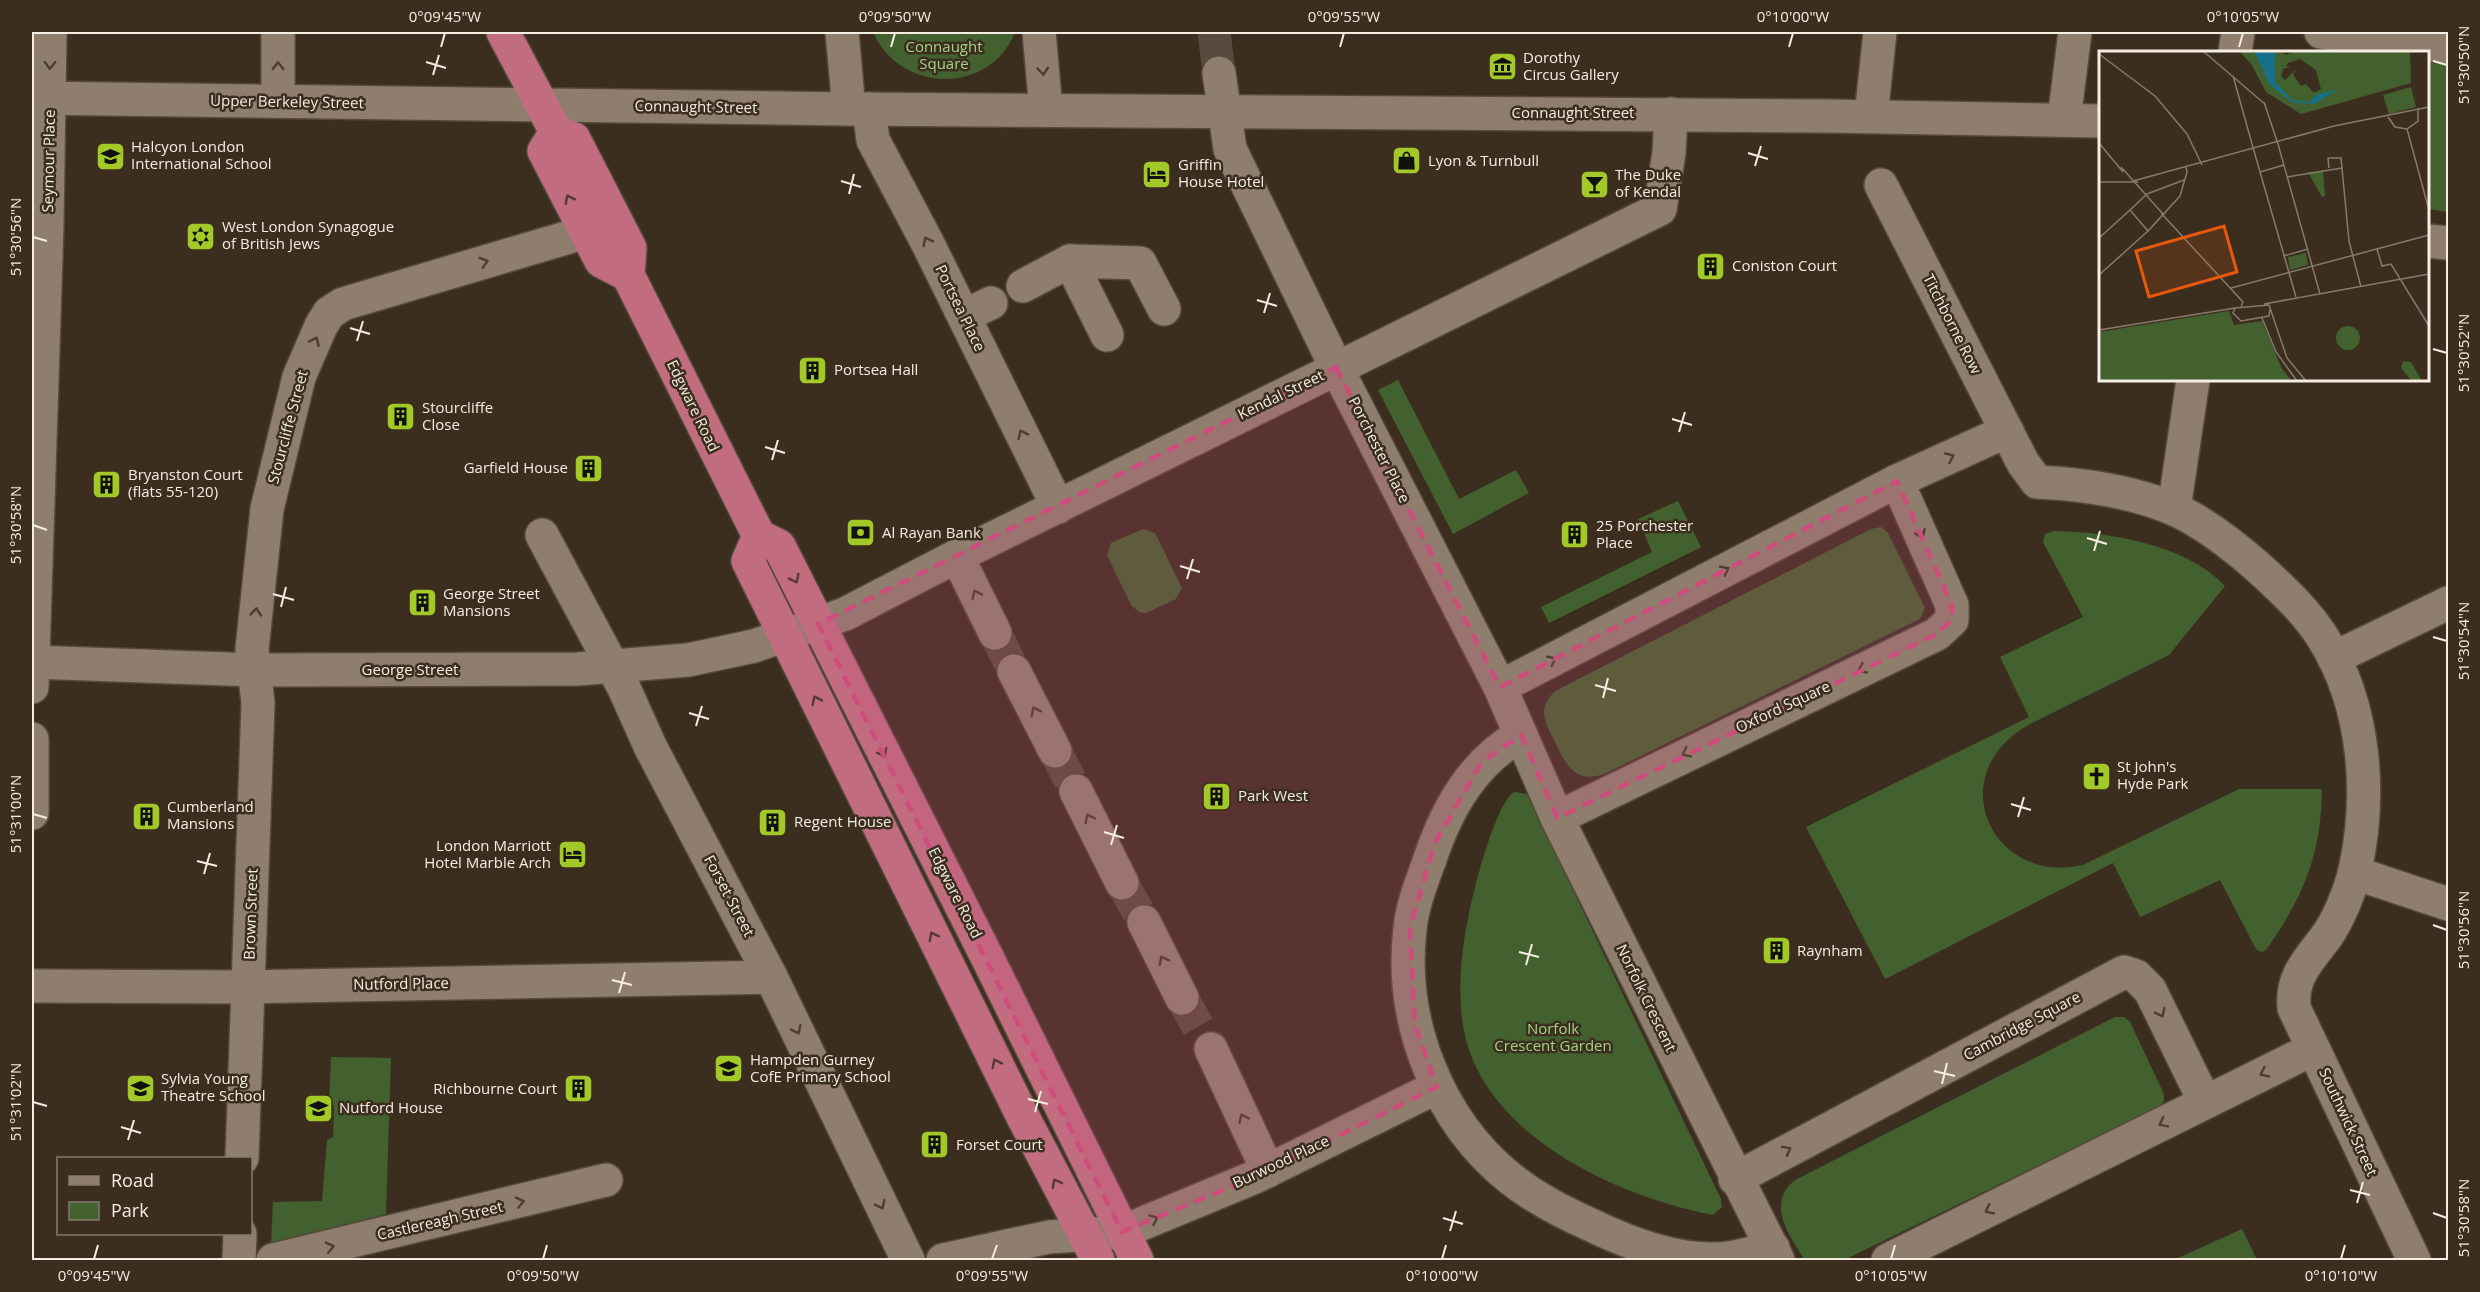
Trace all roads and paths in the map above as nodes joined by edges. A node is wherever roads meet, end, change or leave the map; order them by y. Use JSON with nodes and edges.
{"nodes":[{"id":1,"x":50,"y":32,"type":"edge"},
{"id":2,"x":278,"y":32,"type":"edge"},
{"id":3,"x":504,"y":32,"type":"edge"},
{"id":4,"x":842,"y":32,"type":"edge"},
{"id":5,"x":1039,"y":32,"type":"edge"},
{"id":6,"x":1880,"y":32,"type":"edge"},
{"id":7,"x":2075,"y":32,"type":"edge"},
{"id":8,"x":2239,"y":32,"type":"edge"},
{"id":9,"x":2321,"y":32,"type":"edge"},
{"id":10,"x":2448,"y":47,"type":"edge"},
{"id":11,"x":2235,"y":51,"type":"edge"},
{"id":12,"x":1219,"y":73,"type":"tunnel mouth"},
{"id":13,"x":41,"y":98,"type":"edge"},
{"id":14,"x":278,"y":101,"type":"junction"},
{"id":15,"x":859,"y":109,"type":"junction"},
{"id":16,"x":1046,"y":110,"type":"junction"},
{"id":17,"x":1224,"y":111,"type":"junction"},
{"id":18,"x":1671,"y":114,"type":"junction"},
{"id":19,"x":1871,"y":116,"type":"junction"},
{"id":20,"x":549,"y":119,"type":"junction"},
{"id":21,"x":2064,"y":120,"type":"junction"},
{"id":22,"x":2099,"y":121,"type":"edge"},
{"id":23,"x":1881,"y":184,"type":"dead end"},
{"id":24,"x":586,"y":232,"type":"junction"},
{"id":25,"x":2429,"y":241,"type":"edge"},
{"id":26,"x":2448,"y":243,"type":"edge"},
{"id":27,"x":1070,"y":261,"type":"junction"},
{"id":28,"x":38,"y":271,"type":"edge"},
{"id":29,"x":628,"y":275,"type":"junction"},
{"id":30,"x":1023,"y":286,"type":"dead end"},
{"id":31,"x":1164,"y":309,"type":"dead end"},
{"id":32,"x":1107,"y":335,"type":"dead end"},
{"id":33,"x":1336,"y":368,"type":"junction"},
{"id":34,"x":2193,"y":381,"type":"edge"},
{"id":35,"x":37,"y":382,"type":"edge"},
{"id":36,"x":2007,"y":431,"type":"junction"},
{"id":37,"x":1897,"y":481,"type":"junction"},
{"id":38,"x":1058,"y":507,"type":"junction"},
{"id":39,"x":2174,"y":509,"type":"junction"},
{"id":40,"x":542,"y":535,"type":"dead end"},
{"id":41,"x":759,"y":537,"type":"junction"},
{"id":42,"x":957,"y":555,"type":"junction"},
{"id":43,"x":2448,"y":603,"type":"edge"},
{"id":44,"x":818,"y":624,"type":"junction"},
{"id":45,"x":994,"y":633,"type":"tunnel mouth"},
{"id":46,"x":785,"y":636,"type":"junction"},
{"id":47,"x":2334,"y":658,"type":"junction"},
{"id":48,"x":32,"y":662,"type":"edge"},
{"id":49,"x":612,"y":667,"type":"junction"},
{"id":50,"x":255,"y":670,"type":"junction"},
{"id":51,"x":1014,"y":671,"type":"tunnel mouth"},
{"id":52,"x":32,"y":687,"type":"edge"},
{"id":53,"x":1500,"y":687,"type":"junction"},
{"id":54,"x":1521,"y":735,"type":"junction"},
{"id":55,"x":32,"y":739,"type":"edge"},
{"id":56,"x":1055,"y":751,"type":"tunnel mouth"},
{"id":57,"x":1076,"y":791,"type":"tunnel mouth"},
{"id":58,"x":32,"y":813,"type":"edge"},
{"id":59,"x":1557,"y":818,"type":"junction"},
{"id":60,"x":2355,"y":873,"type":"junction"},
{"id":61,"x":1122,"y":883,"type":"tunnel mouth"},
{"id":62,"x":2448,"y":904,"type":"edge"},
{"id":63,"x":1144,"y":922,"type":"tunnel mouth"},
{"id":64,"x":771,"y":977,"type":"junction"},
{"id":65,"x":32,"y":986,"type":"edge"},
{"id":66,"x":247,"y":987,"type":"junction"},
{"id":67,"x":1182,"y":998,"type":"tunnel mouth"},
{"id":68,"x":1211,"y":1049,"type":"tunnel mouth"},
{"id":69,"x":2313,"y":1049,"type":"junction"},
{"id":70,"x":1437,"y":1087,"type":"junction"},
{"id":71,"x":2205,"y":1102,"type":"junction"},
{"id":72,"x":242,"y":1157,"type":"edge"},
{"id":73,"x":1262,"y":1174,"type":"junction"},
{"id":74,"x":1736,"y":1179,"type":"junction"},
{"id":75,"x":606,"y":1180,"type":"dead end"},
{"id":76,"x":240,"y":1235,"type":"edge"},
{"id":77,"x":1130,"y":1246,"type":"edge"},
{"id":78,"x":1091,"y":1247,"type":"edge"},
{"id":79,"x":1775,"y":1254,"type":"edge"},
{"id":80,"x":239,"y":1260,"type":"edge"},
{"id":81,"x":273,"y":1260,"type":"edge"},
{"id":82,"x":908,"y":1260,"type":"edge"},
{"id":83,"x":943,"y":1260,"type":"edge"},
{"id":84,"x":1888,"y":1260,"type":"edge"},
{"id":85,"x":2414,"y":1260,"type":"edge"}],
"edges":[{"from":1,"to":13,"type":"street","name":"Seymour Place","one_way":true},
{"from":14,"to":2,"type":"street","one_way":true},
{"from":3,"to":20,"type":"highway","name":"Edgware Road"},
{"from":4,"to":15,"type":"street"},
{"from":5,"to":16,"type":"street","one_way":true},
{"from":6,"to":19,"type":"street"},
{"from":7,"to":21,"type":"street"},
{"from":8,"to":11,"type":"street"},
{"from":9,"to":10,"type":"street"},
{"from":12,"to":17,"type":"street","name":"Porchester Place"},
{"from":13,"to":14,"type":"street","name":"Upper Berkeley Street"},
{"from":13,"to":28,"type":"street","name":"Seymour Place"},
{"from":14,"to":20,"type":"street","name":"Upper Berkeley Street"},
{"from":15,"to":16,"type":"street"},
{"from":15,"to":20,"type":"street","name":"Connaught Street"},
{"from":38,"to":15,"type":"street","name":"Portsea Place","one_way":true},
{"from":16,"to":17,"type":"street","name":"Connaught Street"},
{"from":17,"to":18,"type":"street","name":"Connaught Street"},
{"from":17,"to":33,"type":"street","name":"Porchester Place"},
{"from":18,"to":19,"type":"street","name":"Connaught Street"},
{"from":18,"to":33,"type":"street","name":"Kendal Street"},
{"from":19,"to":21,"type":"street","name":"Connaught Street"},
{"from":24,"to":20,"type":"highway","one_way":true},
{"from":20,"to":29,"type":"highway","name":"Edgware Road"},
{"from":21,"to":22,"type":"street","name":"Connaught Street"},
{"from":23,"to":36,"type":"street","name":"Titchborne Row"},
{"from":24,"to":29,"type":"highway"},
{"from":50,"to":24,"type":"street","name":"Stourcliffe Street","one_way":true},
{"from":25,"to":26,"type":"street"},
{"from":27,"to":30,"type":"street"},
{"from":27,"to":31,"type":"street"},
{"from":27,"to":32,"type":"street"},
{"from":28,"to":35,"type":"street","name":"Seymour Place"},
{"from":29,"to":41,"type":"highway","name":"Edgware Road"},
{"from":33,"to":38,"type":"street","name":"Kendal Street"},
{"from":33,"to":53,"type":"street","name":"Porchester Place"},
{"from":34,"to":39,"type":"street"},
{"from":35,"to":48,"type":"street","name":"Seymour Place"},
{"from":37,"to":36,"type":"street","one_way":true},
{"from":36,"to":39,"type":"street","name":"Titchborne Row"},
{"from":53,"to":37,"type":"street","one_way":true},
{"from":37,"to":59,"type":"street","name":"Oxford Square","one_way":true},
{"from":38,"to":42,"type":"street","name":"Kendal Street"},
{"from":39,"to":47,"type":"street","name":"Titchborne Row"},
{"from":40,"to":49,"type":"street","name":"Forset Street"},
{"from":41,"to":44,"type":"highway","name":"Edgware Road","one_way":true},
{"from":41,"to":46,"type":"highway"},
{"from":42,"to":44,"type":"street","name":"Kendal Street"},
{"from":45,"to":42,"type":"street","one_way":true},
{"from":43,"to":47,"type":"street"},
{"from":44,"to":46,"type":"street","name":"Kendal Street"},
{"from":44,"to":77,"type":"highway","name":"Edgware Road","one_way":true},
{"from":46,"to":49,"type":"street","name":"George Street"},
{"from":78,"to":46,"type":"highway","one_way":true},
{"from":47,"to":60,"type":"street","name":"Southwick Street"},
{"from":48,"to":50,"type":"street","name":"George Street"},
{"from":48,"to":52,"type":"street","name":"Seymour Place"},
{"from":49,"to":50,"type":"street","name":"George Street"},
{"from":49,"to":64,"type":"street","name":"Forset Street"},
{"from":50,"to":66,"type":"street","name":"Brown Street"},
{"from":56,"to":51,"type":"street","one_way":true},
{"from":53,"to":54,"type":"street","name":"Porchester Place"},
{"from":54,"to":59,"type":"street"},
{"from":54,"to":70,"type":"street"},
{"from":55,"to":58,"type":"street"},
{"from":61,"to":57,"type":"street","one_way":true},
{"from":59,"to":74,"type":"street","name":"Norfolk Crescent"},
{"from":60,"to":62,"type":"street"},
{"from":60,"to":69,"type":"street","name":"Southwick Street"},
{"from":67,"to":63,"type":"street","one_way":true},
{"from":64,"to":66,"type":"street","name":"Nutford Place"},
{"from":64,"to":82,"type":"street","name":"Forset Street","one_way":true},
{"from":65,"to":66,"type":"street","name":"Nutford Place"},
{"from":66,"to":72,"type":"street","name":"Brown Street"},
{"from":73,"to":68,"type":"street","one_way":true},
{"from":69,"to":71,"type":"street","one_way":true},
{"from":69,"to":85,"type":"street","name":"Southwick Street"},
{"from":70,"to":73,"type":"street","name":"Burwood Place"},
{"from":70,"to":79,"type":"street"},
{"from":74,"to":71,"type":"street","name":"Cambridge Square","one_way":true},
{"from":71,"to":84,"type":"street","one_way":true},
{"from":77,"to":73,"type":"street","name":"Burwood Place","one_way":true},
{"from":74,"to":79,"type":"street"},
{"from":81,"to":75,"type":"street","name":"Castlereagh Street","one_way":true},
{"from":76,"to":80,"type":"street"},
{"from":77,"to":78,"type":"street","name":"Burwood Place"},
{"from":78,"to":83,"type":"street","name":"Burwood Place"}]}
